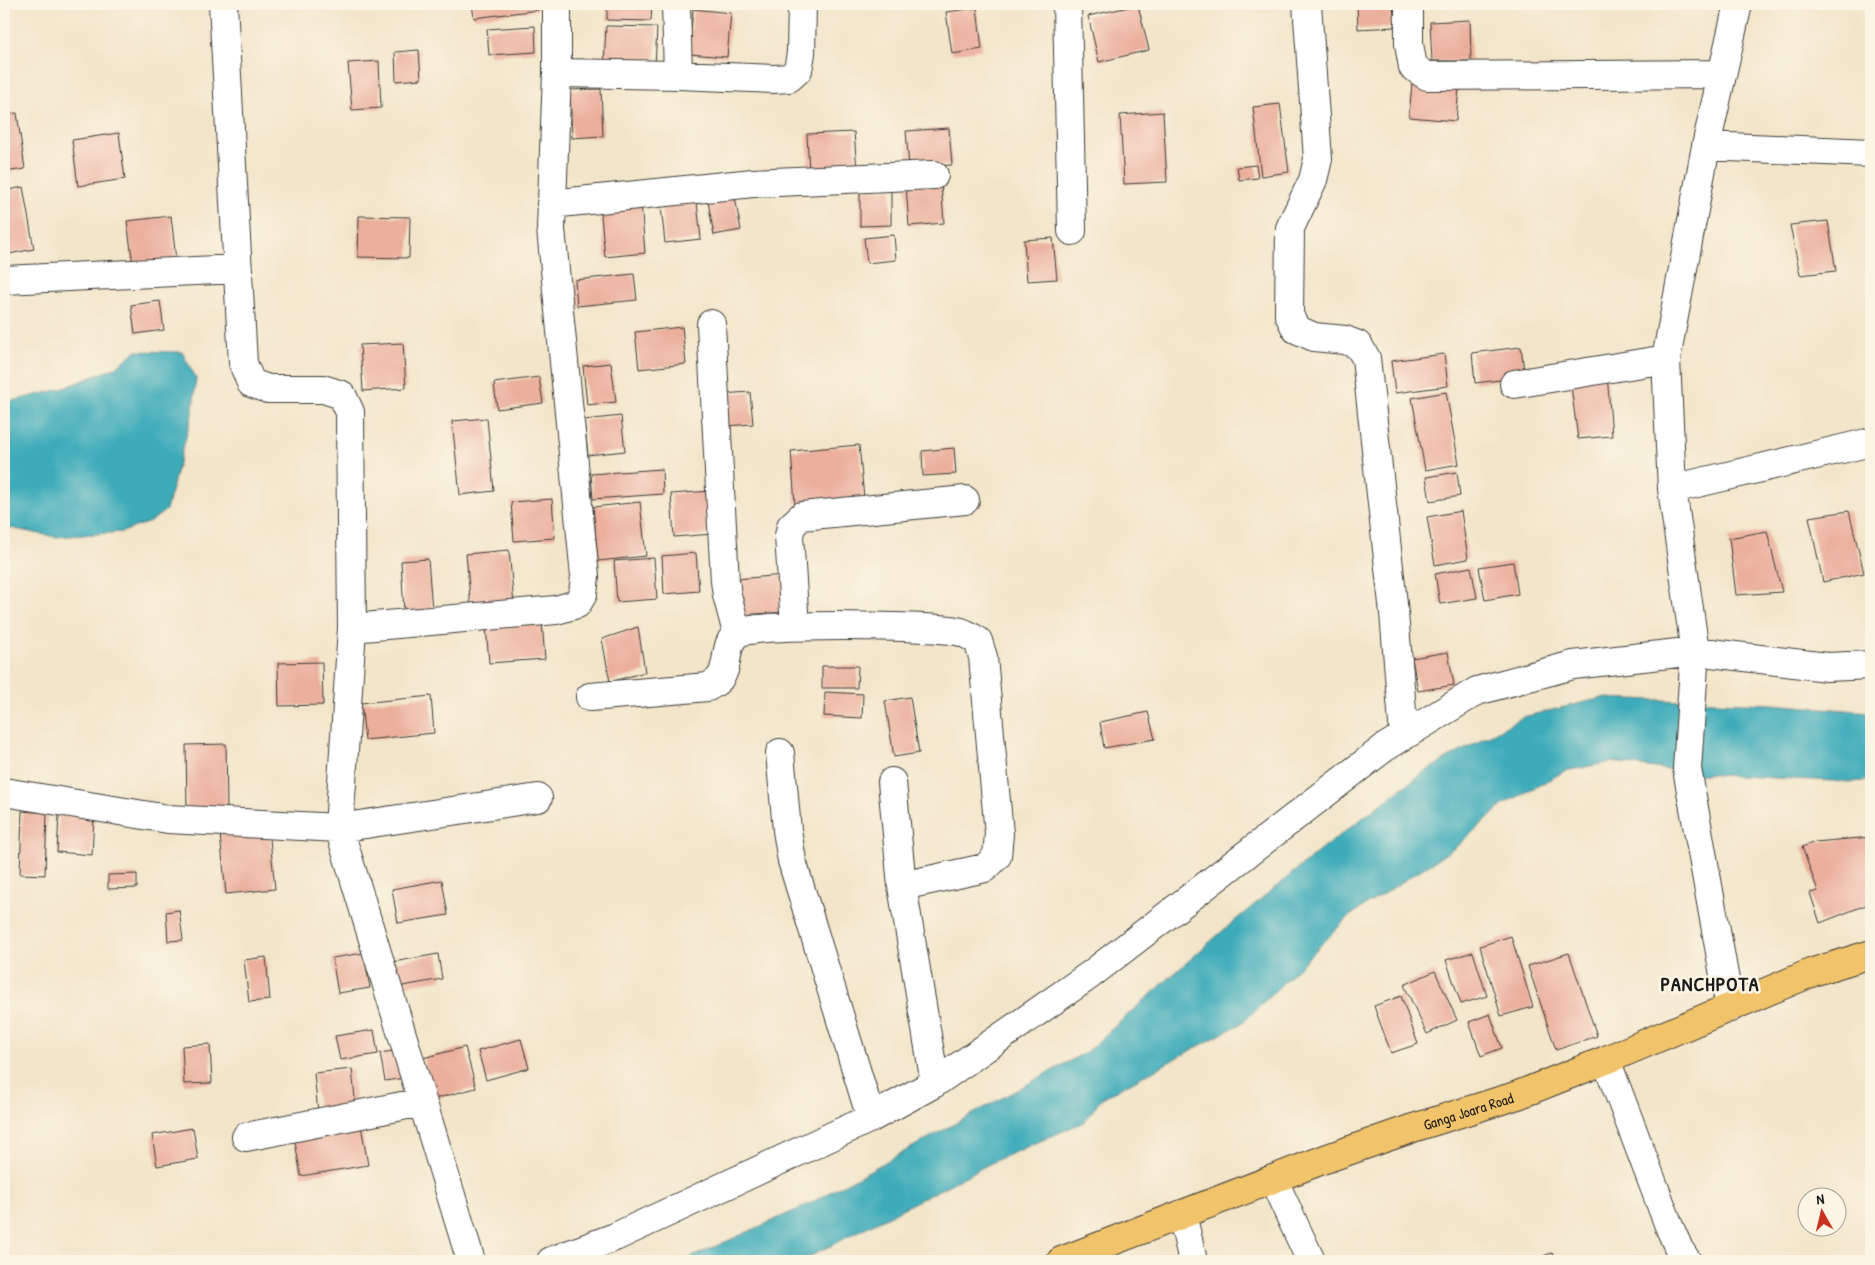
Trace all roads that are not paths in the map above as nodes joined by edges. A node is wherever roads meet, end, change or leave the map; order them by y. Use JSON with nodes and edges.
{"nodes":[{"id":1,"x":223,"y":4,"type":"edge"},
{"id":2,"x":556,"y":4,"type":"edge"},
{"id":3,"x":676,"y":4,"type":"edge"},
{"id":4,"x":802,"y":4,"type":"edge"},
{"id":5,"x":1067,"y":4,"type":"edge"},
{"id":6,"x":1307,"y":4,"type":"edge"},
{"id":7,"x":1409,"y":4,"type":"edge"},
{"id":8,"x":1738,"y":4,"type":"edge"},
{"id":9,"x":557,"y":73,"type":"junction"},
{"id":10,"x":678,"y":74,"type":"junction"},
{"id":11,"x":1721,"y":74,"type":"junction"},
{"id":12,"x":1706,"y":146,"type":"junction"},
{"id":13,"x":1871,"y":153,"type":"edge"},
{"id":14,"x":934,"y":175,"type":"dead end"},
{"id":15,"x":551,"y":204,"type":"junction"},
{"id":16,"x":1072,"y":231,"type":"dead end"},
{"id":17,"x":238,"y":268,"type":"junction"},
{"id":18,"x":4,"y":280,"type":"edge"},
{"id":19,"x":711,"y":324,"type":"dead end"},
{"id":20,"x":1666,"y":359,"type":"junction"},
{"id":21,"x":1514,"y":384,"type":"dead end"},
{"id":22,"x":1871,"y":442,"type":"edge"},
{"id":23,"x":1672,"y":489,"type":"junction"},
{"id":24,"x":965,"y":500,"type":"dead end"},
{"id":25,"x":795,"y":626,"type":"junction"},
{"id":26,"x":352,"y":628,"type":"junction"},
{"id":27,"x":737,"y":633,"type":"junction"},
{"id":28,"x":1694,"y":662,"type":"junction"},
{"id":29,"x":1871,"y":665,"type":"edge"},
{"id":30,"x":590,"y":697,"type":"dead end"},
{"id":31,"x":1404,"y":736,"type":"junction"},
{"id":32,"x":780,"y":753,"type":"dead end"},
{"id":33,"x":892,"y":782,"type":"dead end"},
{"id":34,"x":4,"y":792,"type":"edge"},
{"id":35,"x":538,"y":798,"type":"dead end"},
{"id":36,"x":340,"y":828,"type":"junction"},
{"id":37,"x":902,"y":886,"type":"junction"},
{"id":38,"x":1871,"y":954,"type":"edge"},
{"id":39,"x":1730,"y":1008,"type":"junction"},
{"id":40,"x":1606,"y":1060,"type":"junction"},
{"id":41,"x":936,"y":1083,"type":"junction"},
{"id":42,"x":422,"y":1102,"type":"junction"},
{"id":43,"x":871,"y":1118,"type":"junction"},
{"id":44,"x":246,"y":1137,"type":"dead end"},
{"id":45,"x":1273,"y":1179,"type":"junction"},
{"id":46,"x":1182,"y":1214,"type":"junction"},
{"id":47,"x":471,"y":1261,"type":"edge"},
{"id":48,"x":551,"y":1261,"type":"edge"},
{"id":49,"x":1061,"y":1261,"type":"edge"},
{"id":50,"x":1194,"y":1261,"type":"edge"},
{"id":51,"x":1311,"y":1261,"type":"edge"},
{"id":52,"x":1687,"y":1261,"type":"edge"}],
"edges":[{"from":1,"to":17,"type":"street"},
{"from":2,"to":9,"type":"street"},
{"from":3,"to":10,"type":"street"},
{"from":4,"to":10,"type":"street"},
{"from":5,"to":16,"type":"street"},
{"from":6,"to":31,"type":"street"},
{"from":7,"to":11,"type":"street"},
{"from":8,"to":11,"type":"street"},
{"from":9,"to":10,"type":"street"},
{"from":9,"to":15,"type":"street"},
{"from":11,"to":12,"type":"street"},
{"from":12,"to":13,"type":"street"},
{"from":12,"to":20,"type":"street"},
{"from":14,"to":15,"type":"street"},
{"from":15,"to":26,"type":"street"},
{"from":17,"to":18,"type":"street"},
{"from":17,"to":26,"type":"street"},
{"from":19,"to":27,"type":"street"},
{"from":20,"to":21,"type":"street"},
{"from":20,"to":23,"type":"street"},
{"from":22,"to":23,"type":"street"},
{"from":23,"to":28,"type":"street"},
{"from":24,"to":25,"type":"street"},
{"from":25,"to":27,"type":"street"},
{"from":25,"to":37,"type":"street"},
{"from":26,"to":36,"type":"street"},
{"from":27,"to":30,"type":"street"},
{"from":28,"to":29,"type":"street"},
{"from":28,"to":31,"type":"street"},
{"from":28,"to":39,"type":"street"},
{"from":31,"to":41,"type":"street"},
{"from":32,"to":43,"type":"street"},
{"from":33,"to":37,"type":"street"},
{"from":34,"to":36,"type":"street"},
{"from":35,"to":36,"type":"street"},
{"from":36,"to":42,"type":"street"},
{"from":37,"to":41,"type":"street"},
{"from":38,"to":39,"type":"main road","name":"Ganga Joara Road"},
{"from":39,"to":40,"type":"main road","name":"Ganga Joara Road"},
{"from":40,"to":45,"type":"main road","name":"Ganga Joara Road"},
{"from":40,"to":52,"type":"street"},
{"from":41,"to":43,"type":"street"},
{"from":42,"to":44,"type":"street"},
{"from":42,"to":47,"type":"street"},
{"from":43,"to":48,"type":"street"},
{"from":45,"to":46,"type":"main road","name":"Ganga Joara Road"},
{"from":45,"to":51,"type":"street"},
{"from":46,"to":49,"type":"main road","name":"Ganga Joara Road"},
{"from":46,"to":50,"type":"street"}]}
